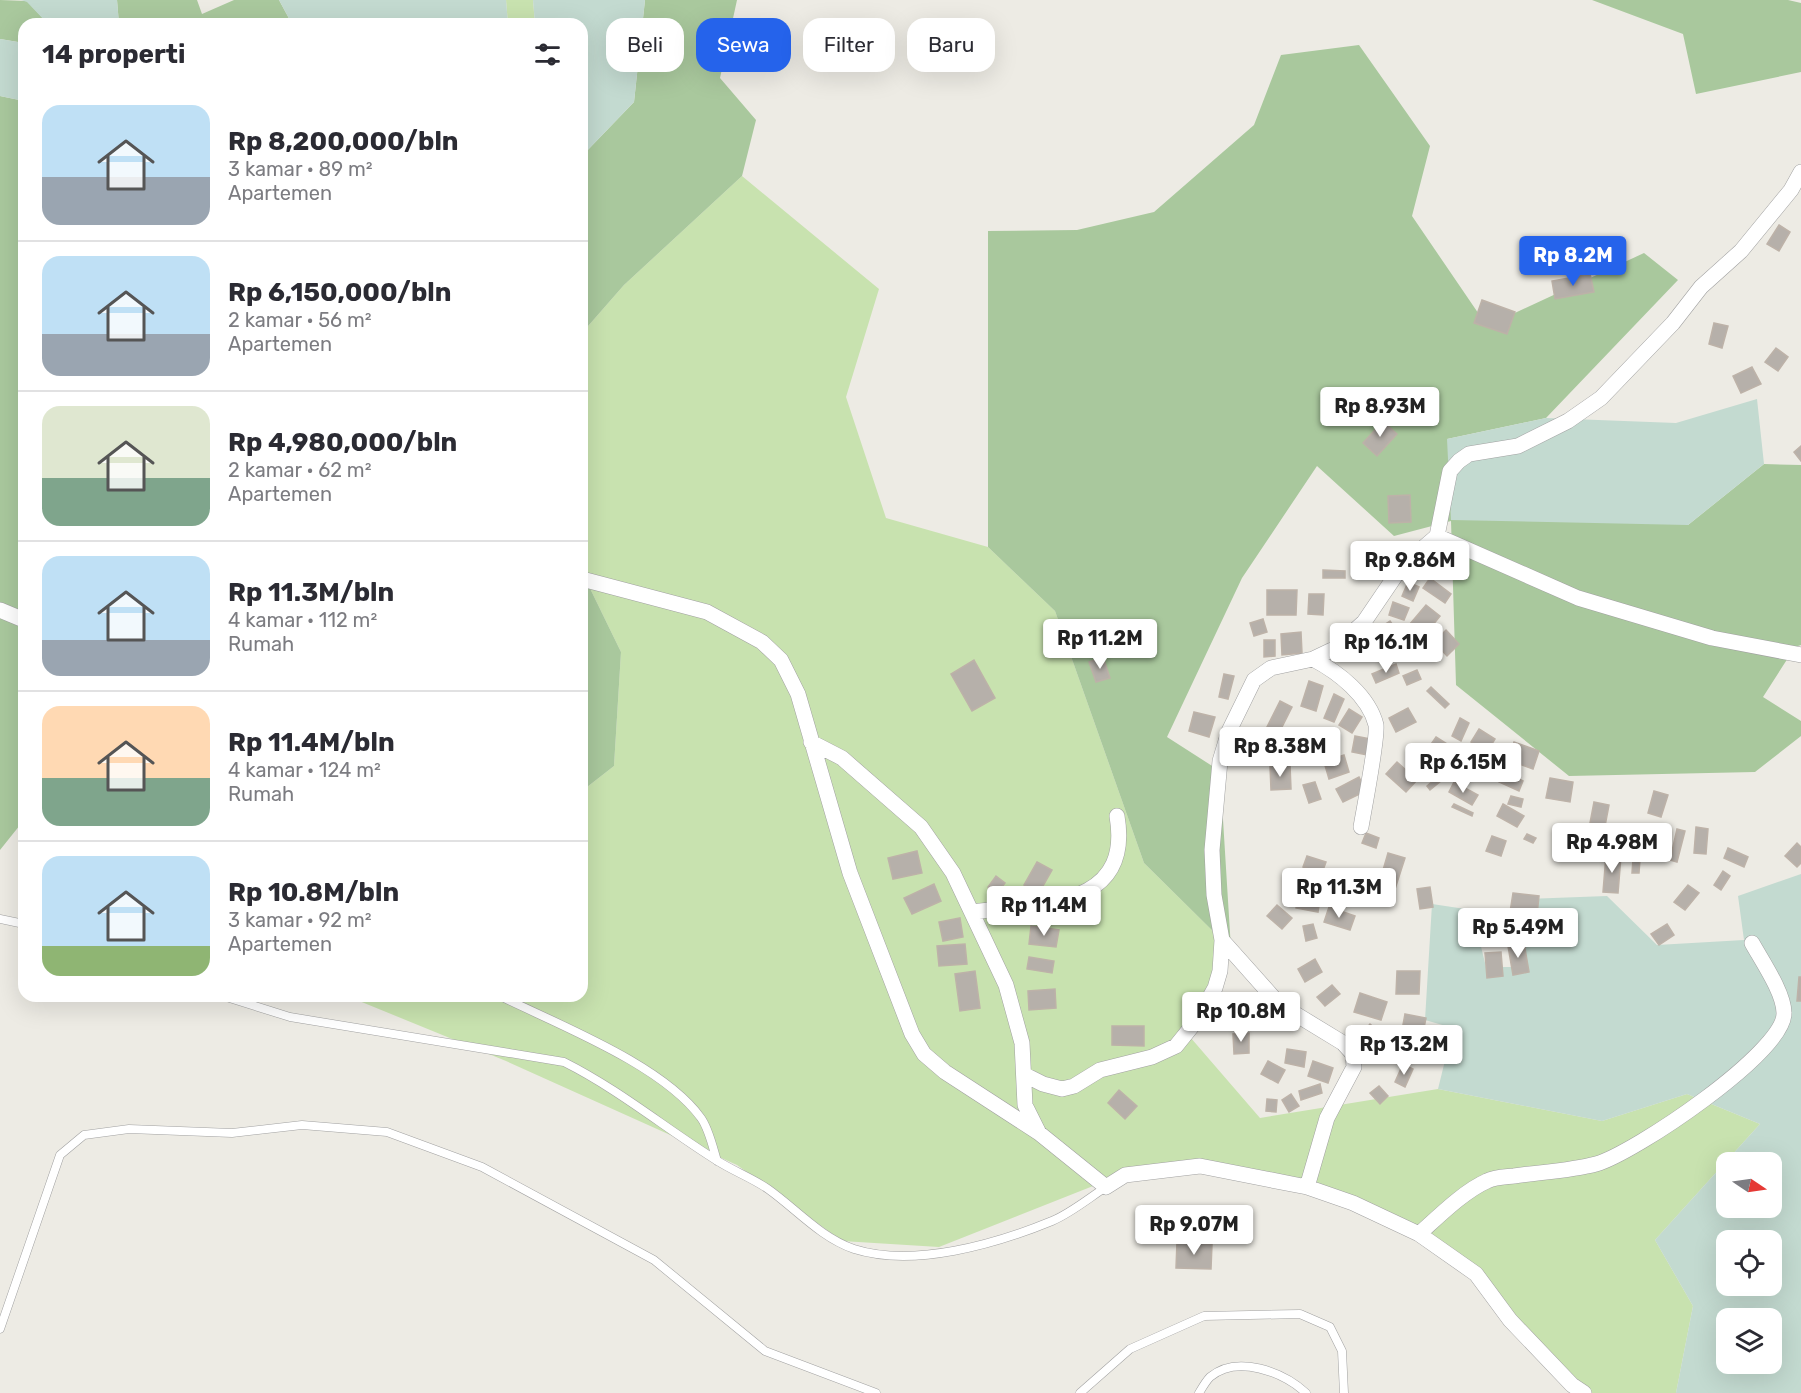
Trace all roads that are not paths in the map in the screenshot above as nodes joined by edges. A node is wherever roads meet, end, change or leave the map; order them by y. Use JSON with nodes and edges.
{"nodes":[{"id":1,"x":1801,"y":172,"type":"edge"},
{"id":2,"x":1437,"y":536,"type":"junction"},
{"id":3,"x":588,"y":581,"type":"edge"},
{"id":4,"x":0,"y":610,"type":"edge"},
{"id":5,"x":18,"y":618,"type":"edge"},
{"id":6,"x":1801,"y":655,"type":"edge"},
{"id":7,"x":1313,"y":659,"type":"junction"},
{"id":8,"x":811,"y":742,"type":"junction"},
{"id":9,"x":1117,"y":816,"type":"dead end"},
{"id":10,"x":1361,"y":827,"type":"dead end"},
{"id":11,"x":973,"y":912,"type":"junction"},
{"id":12,"x":0,"y":919,"type":"edge"},
{"id":13,"x":18,"y":923,"type":"edge"},
{"id":14,"x":1222,"y":940,"type":"junction"},
{"id":15,"x":1752,"y":943,"type":"dead end"},
{"id":16,"x":242,"y":1002,"type":"edge"},
{"id":17,"x":512,"y":1002,"type":"edge"},
{"id":18,"x":1025,"y":1075,"type":"junction"},
{"id":19,"x":1039,"y":1133,"type":"junction"},
{"id":20,"x":717,"y":1161,"type":"junction"},
{"id":21,"x":1106,"y":1187,"type":"junction"},
{"id":22,"x":1308,"y":1187,"type":"junction"},
{"id":23,"x":1419,"y":1234,"type":"junction"},
{"id":24,"x":0,"y":1329,"type":"edge"},
{"id":25,"x":876,"y":1393,"type":"edge"},
{"id":26,"x":1080,"y":1393,"type":"edge"},
{"id":27,"x":1199,"y":1393,"type":"edge"},
{"id":28,"x":1306,"y":1393,"type":"edge"},
{"id":29,"x":1344,"y":1393,"type":"edge"},
{"id":30,"x":1584,"y":1393,"type":"edge"}],
"edges":[{"from":1,"to":2,"type":"street"},
{"from":2,"to":6,"type":"street"},
{"from":2,"to":7,"type":"street"},
{"from":3,"to":8,"type":"street"},
{"from":4,"to":5,"type":"street"},
{"from":7,"to":10,"type":"street"},
{"from":7,"to":14,"type":"street"},
{"from":8,"to":11,"type":"street"},
{"from":8,"to":19,"type":"street"},
{"from":9,"to":11,"type":"street"},
{"from":11,"to":18,"type":"street"},
{"from":12,"to":13,"type":"lane"},
{"from":14,"to":18,"type":"street"},
{"from":14,"to":22,"type":"street"},
{"from":15,"to":23,"type":"street"},
{"from":16,"to":20,"type":"lane"},
{"from":17,"to":20,"type":"lane"},
{"from":18,"to":19,"type":"street"},
{"from":19,"to":21,"type":"street"},
{"from":20,"to":21,"type":"lane"},
{"from":21,"to":22,"type":"street"},
{"from":22,"to":23,"type":"street"},
{"from":23,"to":30,"type":"street"},
{"from":24,"to":25,"type":"lane"},
{"from":26,"to":29,"type":"lane"},
{"from":27,"to":28,"type":"lane"}]}
